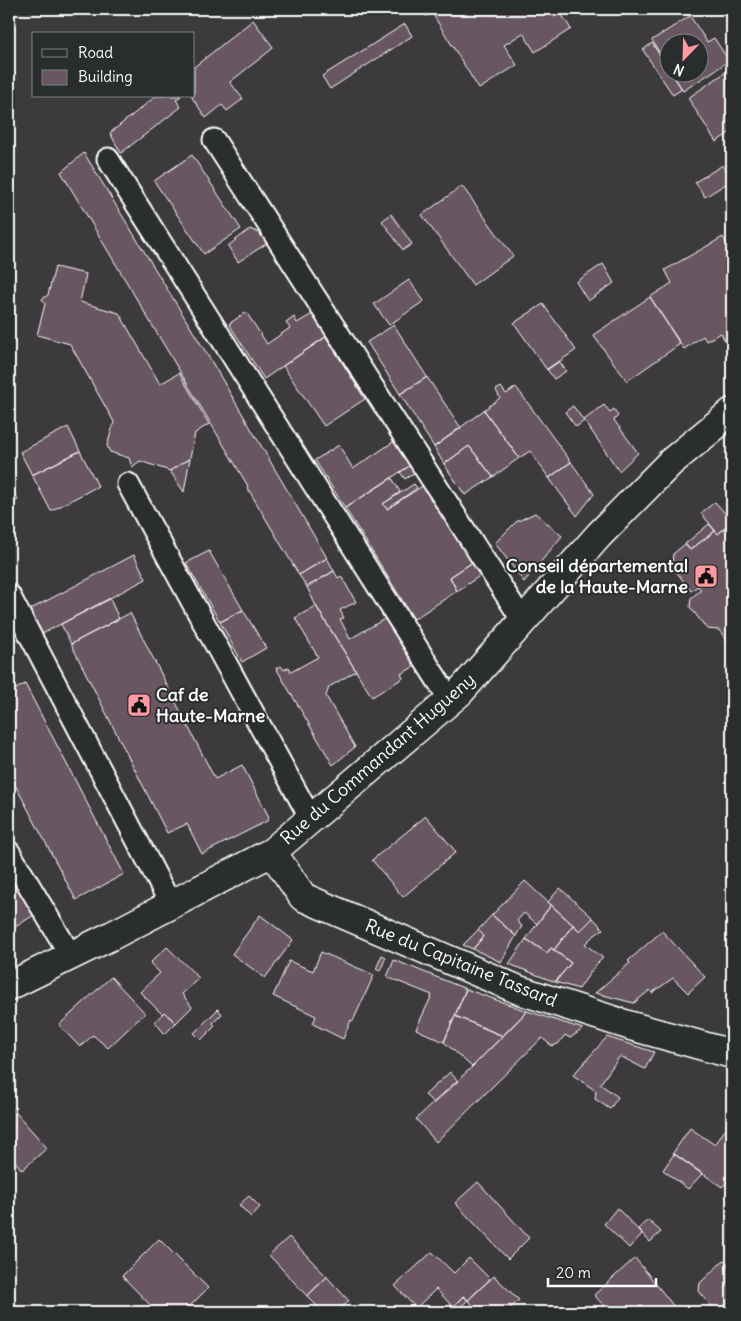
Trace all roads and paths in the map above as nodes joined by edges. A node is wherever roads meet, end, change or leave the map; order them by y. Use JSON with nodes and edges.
{"nodes":[{"id":1,"x":214,"y":140,"type":"dead end"},
{"id":2,"x":108,"y":159,"type":"dead end"},
{"id":3,"x":732,"y":412,"type":"edge"},
{"id":4,"x":128,"y":484,"type":"dead end"},
{"id":5,"x":9,"y":596,"type":"edge"},
{"id":6,"x":523,"y":621,"type":"junction"},
{"id":7,"x":450,"y":700,"type":"junction"},
{"id":8,"x":311,"y":819,"type":"junction"},
{"id":9,"x":9,"y":852,"type":"edge"},
{"id":10,"x":272,"y":852,"type":"junction"},
{"id":11,"x":171,"y":905,"type":"junction"},
{"id":12,"x":71,"y":956,"type":"junction"},
{"id":13,"x":9,"y":986,"type":"edge"},
{"id":14,"x":732,"y":1054,"type":"edge"}],
"edges":[{"from":1,"to":6,"type":"lane"},
{"from":2,"to":7,"type":"lane"},
{"from":3,"to":6,"type":"street","name":"Rue du Commandant Hugueny"},
{"from":4,"to":8,"type":"lane"},
{"from":5,"to":11,"type":"lane"},
{"from":6,"to":7,"type":"street","name":"Rue du Commandant Hugueny"},
{"from":7,"to":8,"type":"street","name":"Rue du Commandant Hugueny"},
{"from":8,"to":10,"type":"street","name":"Rue du Commandant Hugueny"},
{"from":9,"to":12,"type":"lane"},
{"from":10,"to":11,"type":"street","name":"Rue du Commandant Hugueny"},
{"from":10,"to":14,"type":"street","name":"Rue du Capitaine Tassard"},
{"from":11,"to":12,"type":"street","name":"Rue du Commandant Hugueny"},
{"from":12,"to":13,"type":"street","name":"Rue du Commandant Hugueny"}]}
